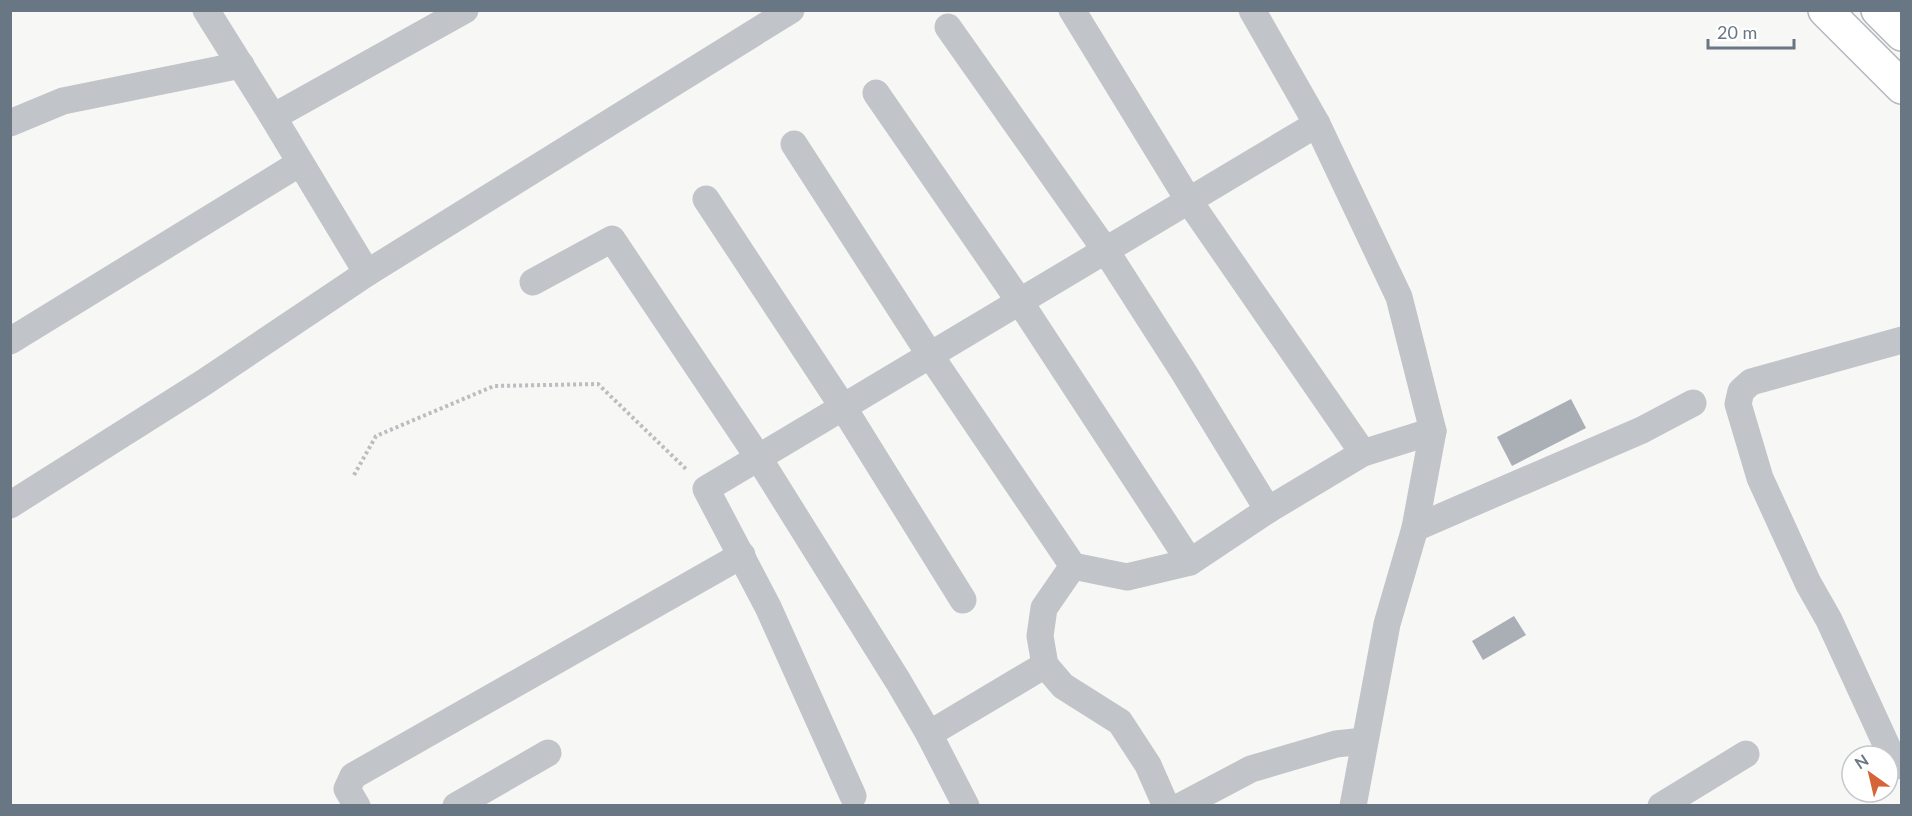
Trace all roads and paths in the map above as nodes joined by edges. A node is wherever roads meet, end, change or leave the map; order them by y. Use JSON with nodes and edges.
{"nodes":[{"id":1,"x":206,"y":10,"type":"edge"},
{"id":2,"x":465,"y":10,"type":"edge"},
{"id":3,"x":792,"y":10,"type":"edge"},
{"id":4,"x":1072,"y":10,"type":"edge"},
{"id":5,"x":1252,"y":10,"type":"edge"},
{"id":6,"x":1825,"y":10,"type":"edge"},
{"id":7,"x":1878,"y":10,"type":"edge"},
{"id":8,"x":948,"y":27,"type":"dead end"},
{"id":9,"x":1902,"y":34,"type":"edge"},
{"id":10,"x":241,"y":65,"type":"junction"},
{"id":11,"x":1902,"y":87,"type":"edge"},
{"id":12,"x":876,"y":93,"type":"dead end"},
{"id":13,"x":273,"y":117,"type":"junction"},
{"id":14,"x":10,"y":123,"type":"edge"},
{"id":15,"x":1317,"y":124,"type":"junction"},
{"id":16,"x":794,"y":144,"type":"dead end"},
{"id":17,"x":300,"y":163,"type":"junction"},
{"id":18,"x":706,"y":199,"type":"dead end"},
{"id":19,"x":1189,"y":201,"type":"junction"},
{"id":20,"x":1106,"y":251,"type":"junction"},
{"id":21,"x":367,"y":273,"type":"junction"},
{"id":22,"x":534,"y":282,"type":"dead end"},
{"id":23,"x":1020,"y":302,"type":"junction"},
{"id":24,"x":10,"y":341,"type":"edge"},
{"id":25,"x":1900,"y":345,"type":"edge"},
{"id":26,"x":930,"y":355,"type":"junction"},
{"id":27,"x":1693,"y":403,"type":"dead end"},
{"id":28,"x":843,"y":407,"type":"junction"},
{"id":29,"x":1433,"y":431,"type":"junction"},
{"id":30,"x":1364,"y":453,"type":"junction"},
{"id":31,"x":758,"y":457,"type":"junction"},
{"id":32,"x":354,"y":475,"type":"dead end"},
{"id":33,"x":706,"y":489,"type":"junction"},
{"id":34,"x":10,"y":505,"type":"edge"},
{"id":35,"x":1268,"y":510,"type":"junction"},
{"id":36,"x":1415,"y":528,"type":"junction"},
{"id":37,"x":742,"y":555,"type":"junction"},
{"id":38,"x":1190,"y":562,"type":"junction"},
{"id":39,"x":1073,"y":566,"type":"junction"},
{"id":40,"x":963,"y":600,"type":"dead end"},
{"id":41,"x":1045,"y":665,"type":"junction"},
{"id":42,"x":929,"y":734,"type":"junction"},
{"id":43,"x":1364,"y":741,"type":"junction"},
{"id":44,"x":1886,"y":744,"type":"edge"},
{"id":45,"x":548,"y":753,"type":"dead end"},
{"id":46,"x":1746,"y":754,"type":"dead end"},
{"id":47,"x":853,"y":796,"type":"dead end"},
{"id":48,"x":357,"y":806,"type":"edge"},
{"id":49,"x":456,"y":806,"type":"edge"},
{"id":50,"x":966,"y":806,"type":"edge"},
{"id":51,"x":1166,"y":806,"type":"edge"},
{"id":52,"x":1181,"y":806,"type":"edge"},
{"id":53,"x":1353,"y":806,"type":"edge"},
{"id":54,"x":1662,"y":806,"type":"edge"}],
"edges":[{"from":1,"to":10,"type":"street"},
{"from":2,"to":13,"type":"street"},
{"from":3,"to":21,"type":"street"},
{"from":4,"to":19,"type":"street"},
{"from":5,"to":15,"type":"street"},
{"from":6,"to":11,"type":"main road"},
{"from":7,"to":9,"type":"main road"},
{"from":8,"to":20,"type":"street"},
{"from":10,"to":13,"type":"street"},
{"from":10,"to":14,"type":"street"},
{"from":12,"to":23,"type":"street"},
{"from":13,"to":17,"type":"street"},
{"from":15,"to":19,"type":"street"},
{"from":15,"to":29,"type":"street"},
{"from":16,"to":26,"type":"street"},
{"from":17,"to":21,"type":"street"},
{"from":17,"to":24,"type":"street"},
{"from":18,"to":28,"type":"street"},
{"from":19,"to":20,"type":"street"},
{"from":19,"to":30,"type":"street"},
{"from":20,"to":23,"type":"street"},
{"from":20,"to":35,"type":"street"},
{"from":21,"to":34,"type":"street"},
{"from":22,"to":31,"type":"street"},
{"from":23,"to":26,"type":"street"},
{"from":23,"to":38,"type":"street"},
{"from":25,"to":44,"type":"street"},
{"from":26,"to":28,"type":"street"},
{"from":26,"to":39,"type":"street"},
{"from":27,"to":36,"type":"street"},
{"from":28,"to":31,"type":"street"},
{"from":28,"to":40,"type":"street"},
{"from":29,"to":30,"type":"street"},
{"from":29,"to":36,"type":"street"},
{"from":30,"to":35,"type":"street"},
{"from":31,"to":33,"type":"street"},
{"from":31,"to":42,"type":"street"},
{"from":32,"to":33,"type":"path"},
{"from":33,"to":37,"type":"street"},
{"from":35,"to":38,"type":"street"},
{"from":36,"to":43,"type":"street"},
{"from":37,"to":47,"type":"street"},
{"from":37,"to":48,"type":"street"},
{"from":38,"to":39,"type":"street"},
{"from":39,"to":41,"type":"street"},
{"from":41,"to":42,"type":"street"},
{"from":41,"to":51,"type":"street"},
{"from":42,"to":50,"type":"street"},
{"from":43,"to":52,"type":"street"},
{"from":43,"to":53,"type":"street"},
{"from":45,"to":49,"type":"street"},
{"from":46,"to":54,"type":"street"}]}
